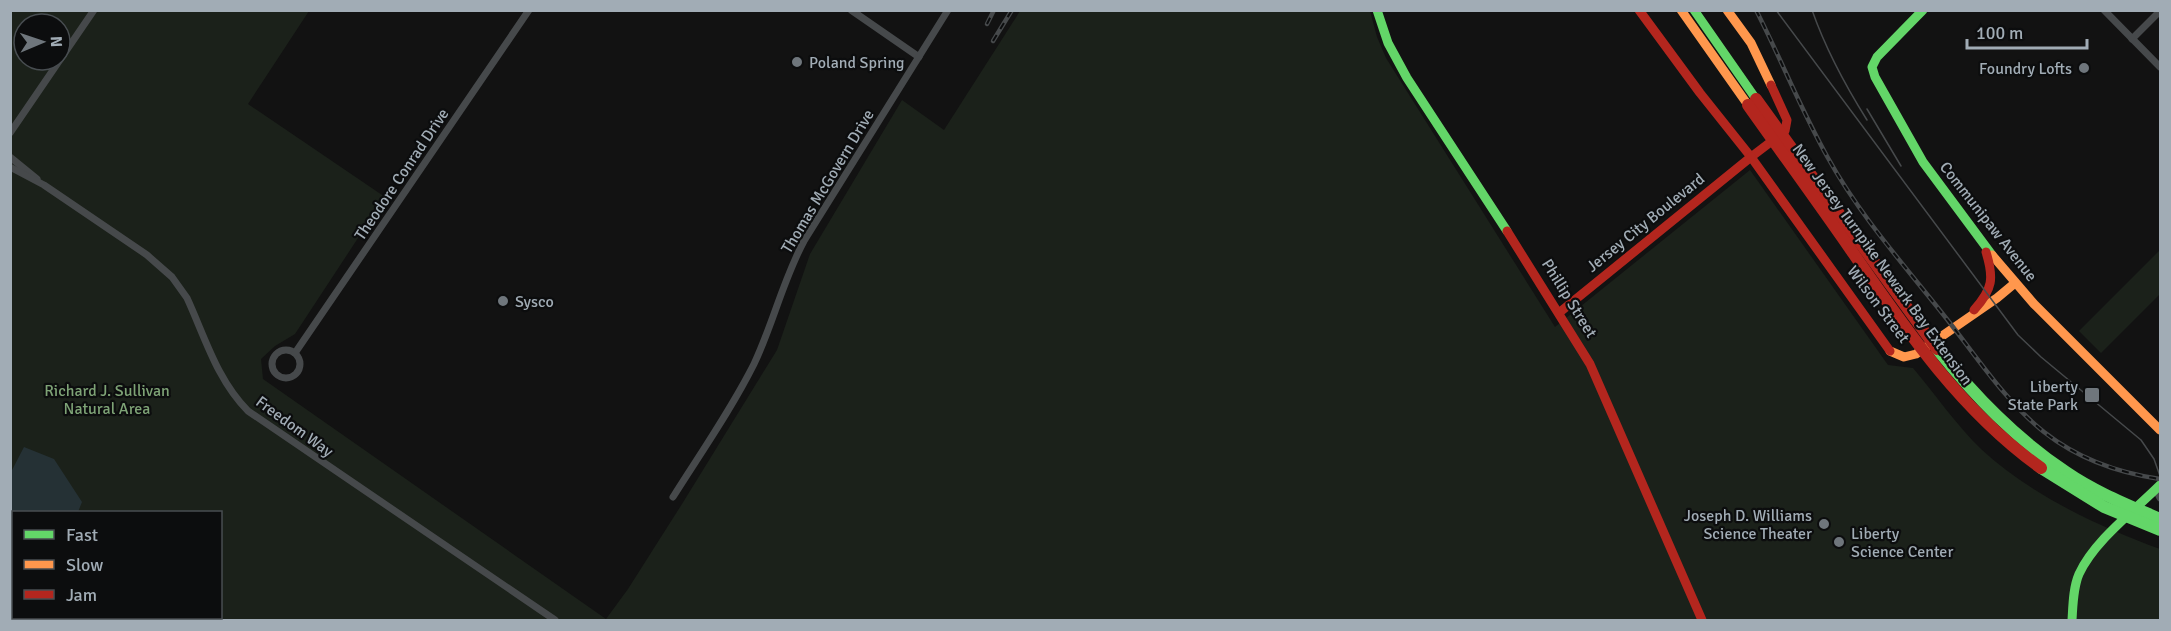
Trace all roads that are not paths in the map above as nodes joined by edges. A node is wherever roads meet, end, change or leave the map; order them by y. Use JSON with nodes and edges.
{"nodes":[{"id":1,"x":94,"y":10,"type":"edge"},
{"id":2,"x":529,"y":10,"type":"edge"},
{"id":3,"x":851,"y":10,"type":"edge"},
{"id":4,"x":948,"y":10,"type":"edge"},
{"id":5,"x":1377,"y":10,"type":"edge"},
{"id":6,"x":1639,"y":10,"type":"edge"},
{"id":7,"x":1681,"y":10,"type":"edge"},
{"id":8,"x":1694,"y":10,"type":"edge"},
{"id":9,"x":1727,"y":10,"type":"edge"},
{"id":10,"x":1923,"y":10,"type":"edge"},
{"id":11,"x":2104,"y":10,"type":"edge"},
{"id":12,"x":2160,"y":11,"type":"edge"},
{"id":13,"x":2132,"y":39,"type":"junction"},
{"id":14,"x":919,"y":57,"type":"junction"},
{"id":15,"x":2160,"y":67,"type":"edge"},
{"id":16,"x":1752,"y":102,"type":"junction"},
{"id":17,"x":10,"y":133,"type":"edge"},
{"id":18,"x":10,"y":157,"type":"edge"},
{"id":19,"x":1751,"y":158,"type":"junction"},
{"id":20,"x":10,"y":167,"type":"edge"},
{"id":21,"x":44,"y":185,"type":"junction"},
{"id":22,"x":1983,"y":244,"type":"junction"},
{"id":23,"x":2015,"y":283,"type":"junction"},
{"id":24,"x":1560,"y":312,"type":"junction"},
{"id":25,"x":1964,"y":321,"type":"junction"},
{"id":26,"x":295,"y":353,"type":"junction"},
{"id":27,"x":2160,"y":430,"type":"edge"},
{"id":28,"x":2159,"y":491,"type":"edge"},
{"id":29,"x":673,"y":497,"type":"dead end"},
{"id":30,"x":2160,"y":519,"type":"edge"},
{"id":31,"x":2160,"y":530,"type":"edge"},
{"id":32,"x":555,"y":621,"type":"edge"},
{"id":33,"x":1702,"y":621,"type":"edge"},
{"id":34,"x":2072,"y":621,"type":"edge"}],
"edges":[{"from":1,"to":17,"type":"street"},
{"from":2,"to":26,"type":"street","name":"Theodore Conrad Drive"},
{"from":3,"to":14,"type":"street"},
{"from":4,"to":14,"type":"street","name":"Thomas McGovern Drive"},
{"from":5,"to":24,"type":"main road","name":"Phillip Street"},
{"from":6,"to":19,"type":"main road","name":"Wilson Street"},
{"from":7,"to":16,"type":"main road","name":"New Jersey Turnpike Newark Bay Extension"},
{"from":8,"to":16,"type":"main road","name":"New Jersey Turnpike Newark Bay Extension"},
{"from":9,"to":19,"type":"main road","name":"Jersey City Boulevard"},
{"from":10,"to":22,"type":"main road","name":"Communipaw Avenue"},
{"from":11,"to":13,"type":"street"},
{"from":12,"to":13,"type":"street"},
{"from":13,"to":15,"type":"street"},
{"from":14,"to":29,"type":"street","name":"Thomas McGovern Drive"},
{"from":16,"to":30,"type":"main road","name":"New Jersey Turnpike Newark Bay Extension","bridge":true},
{"from":16,"to":31,"type":"main road","name":"New Jersey Turnpike Newark Bay Extension","bridge":true},
{"from":18,"to":21,"type":"street","name":"Freedom Way"},
{"from":19,"to":24,"type":"main road","name":"Jersey City Boulevard"},
{"from":19,"to":25,"type":"main road","name":"Wilson Street"},
{"from":20,"to":21,"type":"street","name":"Freedom Way"},
{"from":21,"to":32,"type":"street","name":"Freedom Way"},
{"from":22,"to":23,"type":"main road","name":"Communipaw Avenue"},
{"from":22,"to":25,"type":"main road"},
{"from":23,"to":25,"type":"main road","name":"Wilson Street"},
{"from":23,"to":27,"type":"main road","name":"Communipaw Avenue"},
{"from":24,"to":33,"type":"main road","name":"Phillip Street"},
{"from":26,"to":26,"type":"street","name":"Theodore Conrad Drive"},
{"from":28,"to":34,"type":"main road"}]}
